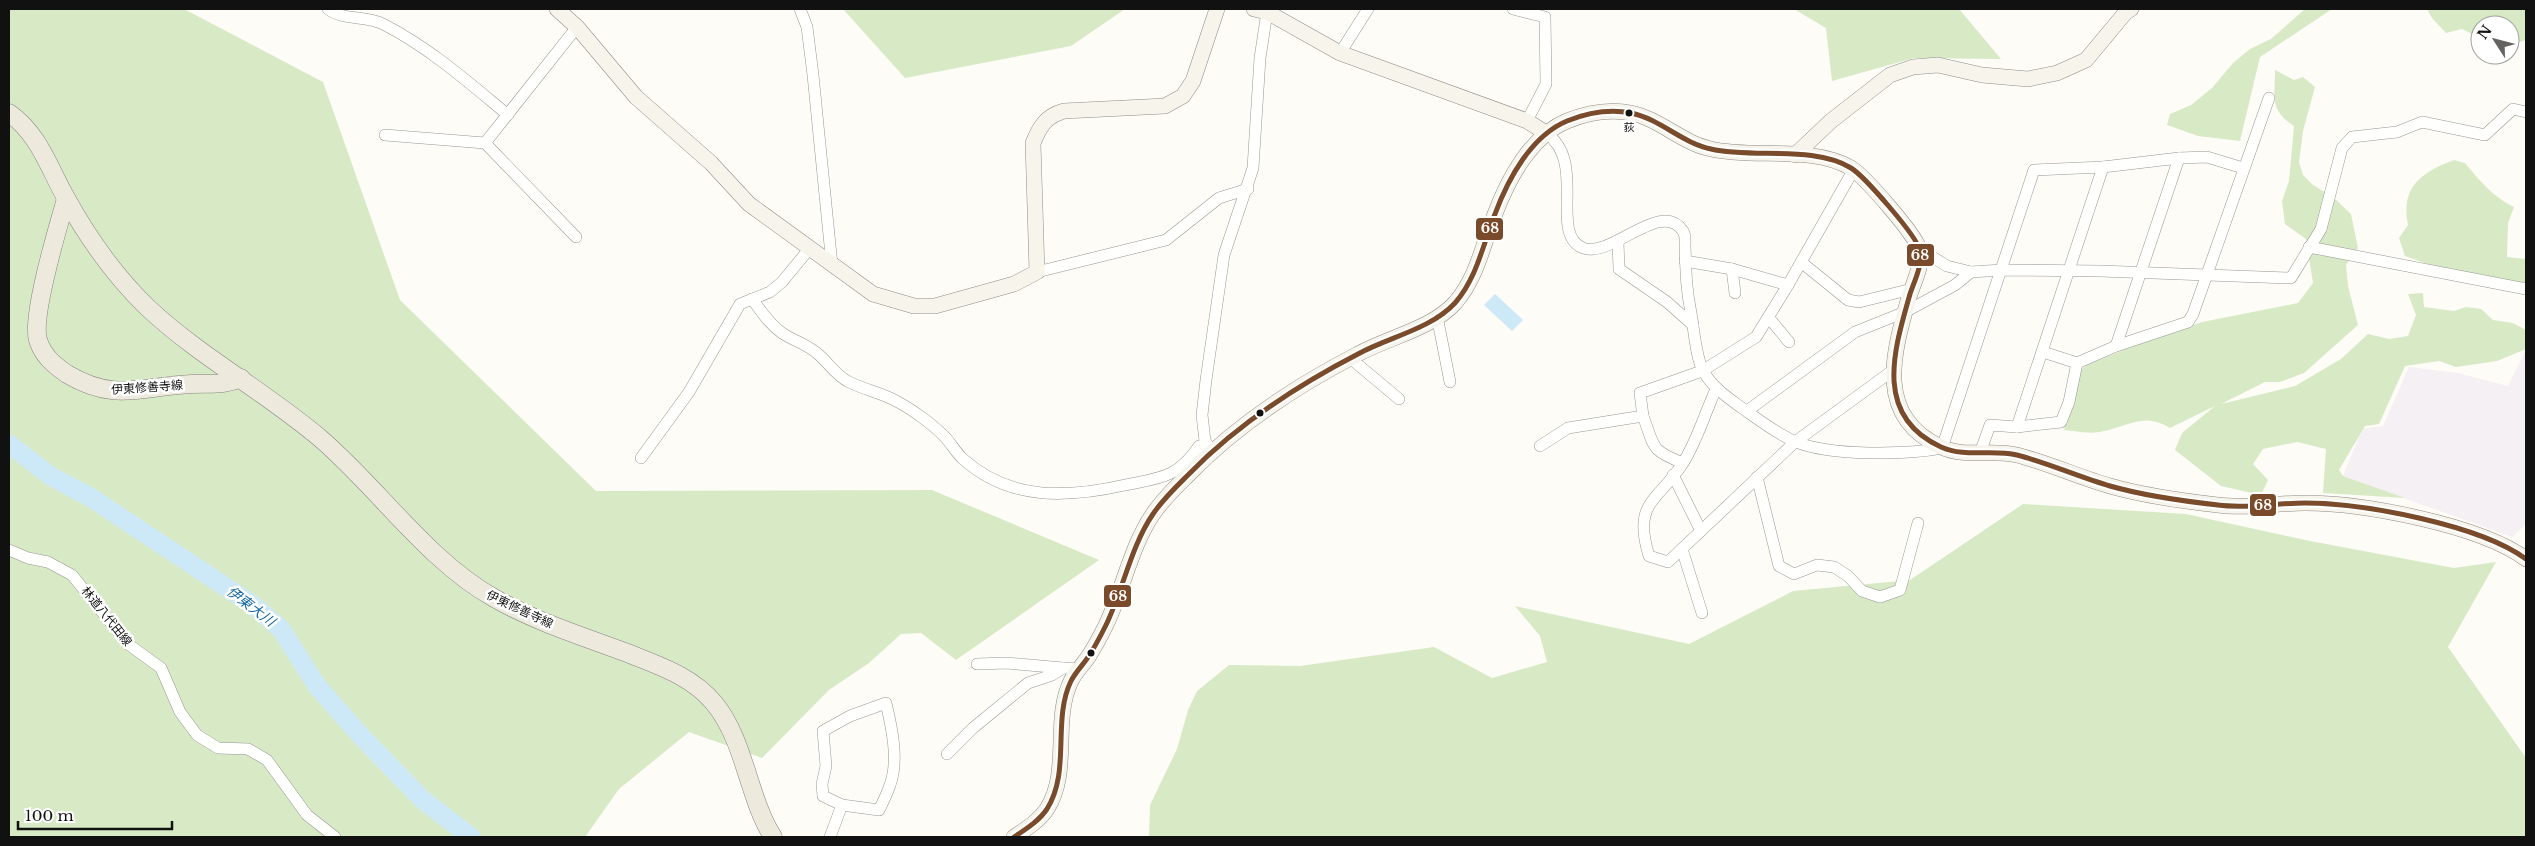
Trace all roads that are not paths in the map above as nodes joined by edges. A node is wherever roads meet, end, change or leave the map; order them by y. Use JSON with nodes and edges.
{"nodes":[{"id":1,"x":328,"y":9,"type":"edge"},
{"id":2,"x":557,"y":9,"type":"edge"},
{"id":3,"x":800,"y":9,"type":"edge"},
{"id":4,"x":1217,"y":9,"type":"edge"},
{"id":5,"x":1368,"y":9,"type":"edge"},
{"id":6,"x":1513,"y":9,"type":"edge"},
{"id":7,"x":2131,"y":9,"type":"edge"},
{"id":8,"x":1260,"y":11,"type":"edge"},
{"id":9,"x":577,"y":27,"type":"junction"},
{"id":10,"x":1340,"y":53,"type":"junction"},
{"id":11,"x":2269,"y":98,"type":"dead end"},
{"id":12,"x":2526,"y":112,"type":"edge"},
{"id":13,"x":9,"y":113,"type":"edge"},
{"id":14,"x":508,"y":115,"type":"junction"},
{"id":15,"x":1527,"y":120,"type":"junction"},
{"id":16,"x":1546,"y":133,"type":"junction"},
{"id":17,"x":385,"y":135,"type":"dead end"},
{"id":18,"x":485,"y":143,"type":"junction"},
{"id":19,"x":1795,"y":155,"type":"junction"},
{"id":20,"x":2179,"y":158,"type":"junction"},
{"id":21,"x":2103,"y":167,"type":"junction"},
{"id":22,"x":2243,"y":168,"type":"junction"},
{"id":23,"x":1854,"y":169,"type":"junction"},
{"id":24,"x":1248,"y":189,"type":"junction"},
{"id":25,"x":66,"y":199,"type":"junction"},
{"id":26,"x":576,"y":237,"type":"dead end"},
{"id":27,"x":1618,"y":242,"type":"junction"},
{"id":28,"x":2309,"y":247,"type":"junction"},
{"id":29,"x":810,"y":248,"type":"junction"},
{"id":30,"x":1921,"y":250,"type":"junction"},
{"id":31,"x":1685,"y":260,"type":"junction"},
{"id":32,"x":1801,"y":262,"type":"junction"},
{"id":33,"x":832,"y":265,"type":"junction"},
{"id":34,"x":1732,"y":269,"type":"junction"},
{"id":35,"x":2002,"y":270,"type":"junction"},
{"id":36,"x":1037,"y":272,"type":"junction"},
{"id":37,"x":1972,"y":272,"type":"junction"},
{"id":38,"x":2069,"y":272,"type":"junction"},
{"id":39,"x":2209,"y":273,"type":"junction"},
{"id":40,"x":2139,"y":274,"type":"junction"},
{"id":41,"x":1788,"y":285,"type":"junction"},
{"id":42,"x":1912,"y":289,"type":"junction"},
{"id":43,"x":2526,"y":290,"type":"edge"},
{"id":44,"x":1735,"y":292,"type":"dead end"},
{"id":45,"x":752,"y":299,"type":"junction"},
{"id":46,"x":1905,"y":312,"type":"junction"},
{"id":47,"x":1437,"y":316,"type":"junction"},
{"id":48,"x":1769,"y":318,"type":"junction"},
{"id":49,"x":1693,"y":325,"type":"junction"},
{"id":50,"x":1789,"y":342,"type":"dead end"},
{"id":51,"x":2116,"y":346,"type":"junction"},
{"id":52,"x":2043,"y":352,"type":"junction"},
{"id":53,"x":1350,"y":358,"type":"junction"},
{"id":54,"x":2077,"y":363,"type":"junction"},
{"id":55,"x":1702,"y":371,"type":"junction"},
{"id":56,"x":1892,"y":371,"type":"junction"},
{"id":57,"x":241,"y":378,"type":"junction"},
{"id":58,"x":1450,"y":382,"type":"dead end"},
{"id":59,"x":1716,"y":389,"type":"junction"},
{"id":60,"x":1399,"y":399,"type":"dead end"},
{"id":61,"x":1746,"y":412,"type":"junction"},
{"id":62,"x":1643,"y":416,"type":"junction"},
{"id":63,"x":2017,"y":427,"type":"junction"},
{"id":64,"x":1795,"y":442,"type":"junction"},
{"id":65,"x":1540,"y":446,"type":"dead end"},
{"id":66,"x":1942,"y":448,"type":"junction"},
{"id":67,"x":1212,"y":451,"type":"junction"},
{"id":68,"x":1980,"y":453,"type":"junction"},
{"id":69,"x":641,"y":458,"type":"dead end"},
{"id":70,"x":1684,"y":463,"type":"junction"},
{"id":71,"x":1673,"y":476,"type":"junction"},
{"id":72,"x":1757,"y":477,"type":"junction"},
{"id":73,"x":1918,"y":523,"type":"dead end"},
{"id":74,"x":1701,"y":530,"type":"junction"},
{"id":75,"x":1682,"y":549,"type":"junction"},
{"id":76,"x":9,"y":550,"type":"edge"},
{"id":77,"x":2526,"y":558,"type":"edge"},
{"id":78,"x":1702,"y":612,"type":"dead end"},
{"id":79,"x":977,"y":664,"type":"dead end"},
{"id":80,"x":1063,"y":668,"type":"junction"},
{"id":81,"x":1079,"y":669,"type":"junction"},
{"id":82,"x":947,"y":754,"type":"dead end"},
{"id":83,"x":842,"y":805,"type":"junction"},
{"id":84,"x":335,"y":837,"type":"edge"},
{"id":85,"x":773,"y":837,"type":"edge"},
{"id":86,"x":830,"y":837,"type":"edge"},
{"id":87,"x":1014,"y":837,"type":"edge"}],
"edges":[{"from":1,"to":14,"type":"street"},
{"from":2,"to":9,"type":"main road"},
{"from":3,"to":33,"type":"street"},
{"from":4,"to":36,"type":"main road"},
{"from":5,"to":10,"type":"street"},
{"from":6,"to":15,"type":"street"},
{"from":7,"to":19,"type":"main road"},
{"from":8,"to":10,"type":"main road"},
{"from":8,"to":24,"type":"street"},
{"from":9,"to":14,"type":"street"},
{"from":9,"to":29,"type":"main road"},
{"from":10,"to":15,"type":"main road"},
{"from":11,"to":22,"type":"street"},
{"from":12,"to":28,"type":"street"},
{"from":13,"to":25,"type":"main road","name":"伊東修善寺線"},
{"from":14,"to":18,"type":"street"},
{"from":15,"to":16,"type":"main road"},
{"from":16,"to":19,"type":"main road"},
{"from":16,"to":27,"type":"street"},
{"from":16,"to":47,"type":"main road"},
{"from":17,"to":18,"type":"street"},
{"from":18,"to":26,"type":"street"},
{"from":19,"to":23,"type":"main road"},
{"from":20,"to":21,"type":"street"},
{"from":20,"to":22,"type":"street"},
{"from":20,"to":40,"type":"street"},
{"from":21,"to":35,"type":"street"},
{"from":21,"to":38,"type":"street"},
{"from":22,"to":39,"type":"street"},
{"from":23,"to":30,"type":"main road"},
{"from":23,"to":32,"type":"street"},
{"from":24,"to":36,"type":"street"},
{"from":24,"to":67,"type":"street"},
{"from":25,"to":57,"type":"main road","name":"伊東修善寺線"},
{"from":25,"to":57,"type":"main road","name":"伊東修善寺線"},
{"from":27,"to":31,"type":"street"},
{"from":27,"to":49,"type":"street"},
{"from":28,"to":39,"type":"street"},
{"from":28,"to":43,"type":"street"},
{"from":29,"to":33,"type":"main road"},
{"from":29,"to":45,"type":"street"},
{"from":30,"to":37,"type":"street"},
{"from":30,"to":42,"type":"main road"},
{"from":31,"to":34,"type":"street"},
{"from":31,"to":49,"type":"street"},
{"from":32,"to":41,"type":"street"},
{"from":32,"to":42,"type":"street"},
{"from":33,"to":36,"type":"main road"},
{"from":34,"to":41,"type":"street"},
{"from":34,"to":44,"type":"street"},
{"from":35,"to":37,"type":"street"},
{"from":35,"to":38,"type":"street"},
{"from":35,"to":66,"type":"street"},
{"from":37,"to":46,"type":"street"},
{"from":38,"to":40,"type":"street"},
{"from":38,"to":52,"type":"street"},
{"from":39,"to":40,"type":"street"},
{"from":39,"to":51,"type":"street"},
{"from":40,"to":51,"type":"street"},
{"from":41,"to":48,"type":"street"},
{"from":42,"to":46,"type":"main road"},
{"from":45,"to":67,"type":"street"},
{"from":45,"to":69,"type":"street"},
{"from":46,"to":56,"type":"main road"},
{"from":46,"to":61,"type":"street"},
{"from":47,"to":53,"type":"main road"},
{"from":47,"to":58,"type":"street"},
{"from":48,"to":50,"type":"street"},
{"from":48,"to":55,"type":"street"},
{"from":49,"to":55,"type":"street"},
{"from":51,"to":54,"type":"street"},
{"from":52,"to":54,"type":"street"},
{"from":52,"to":63,"type":"street"},
{"from":53,"to":60,"type":"street"},
{"from":53,"to":67,"type":"main road"},
{"from":54,"to":63,"type":"street"},
{"from":55,"to":59,"type":"street"},
{"from":55,"to":62,"type":"street"},
{"from":56,"to":64,"type":"street"},
{"from":56,"to":66,"type":"main road"},
{"from":57,"to":85,"type":"main road","name":"伊東修善寺線"},
{"from":59,"to":61,"type":"street"},
{"from":59,"to":70,"type":"street"},
{"from":61,"to":64,"type":"street"},
{"from":62,"to":65,"type":"street"},
{"from":62,"to":70,"type":"street"},
{"from":63,"to":68,"type":"street"},
{"from":64,"to":66,"type":"street"},
{"from":64,"to":72,"type":"street"},
{"from":66,"to":68,"type":"main road"},
{"from":67,"to":81,"type":"main road"},
{"from":68,"to":77,"type":"main road"},
{"from":70,"to":71,"type":"street"},
{"from":71,"to":74,"type":"street"},
{"from":71,"to":75,"type":"street"},
{"from":72,"to":73,"type":"street"},
{"from":72,"to":74,"type":"street"},
{"from":74,"to":75,"type":"street"},
{"from":75,"to":78,"type":"street"},
{"from":76,"to":84,"type":"street","name":"林道八代田線"},
{"from":79,"to":80,"type":"street"},
{"from":80,"to":81,"type":"street"},
{"from":80,"to":82,"type":"street"},
{"from":81,"to":87,"type":"main road"},
{"from":83,"to":83,"type":"street"},
{"from":83,"to":86,"type":"street"}]}
